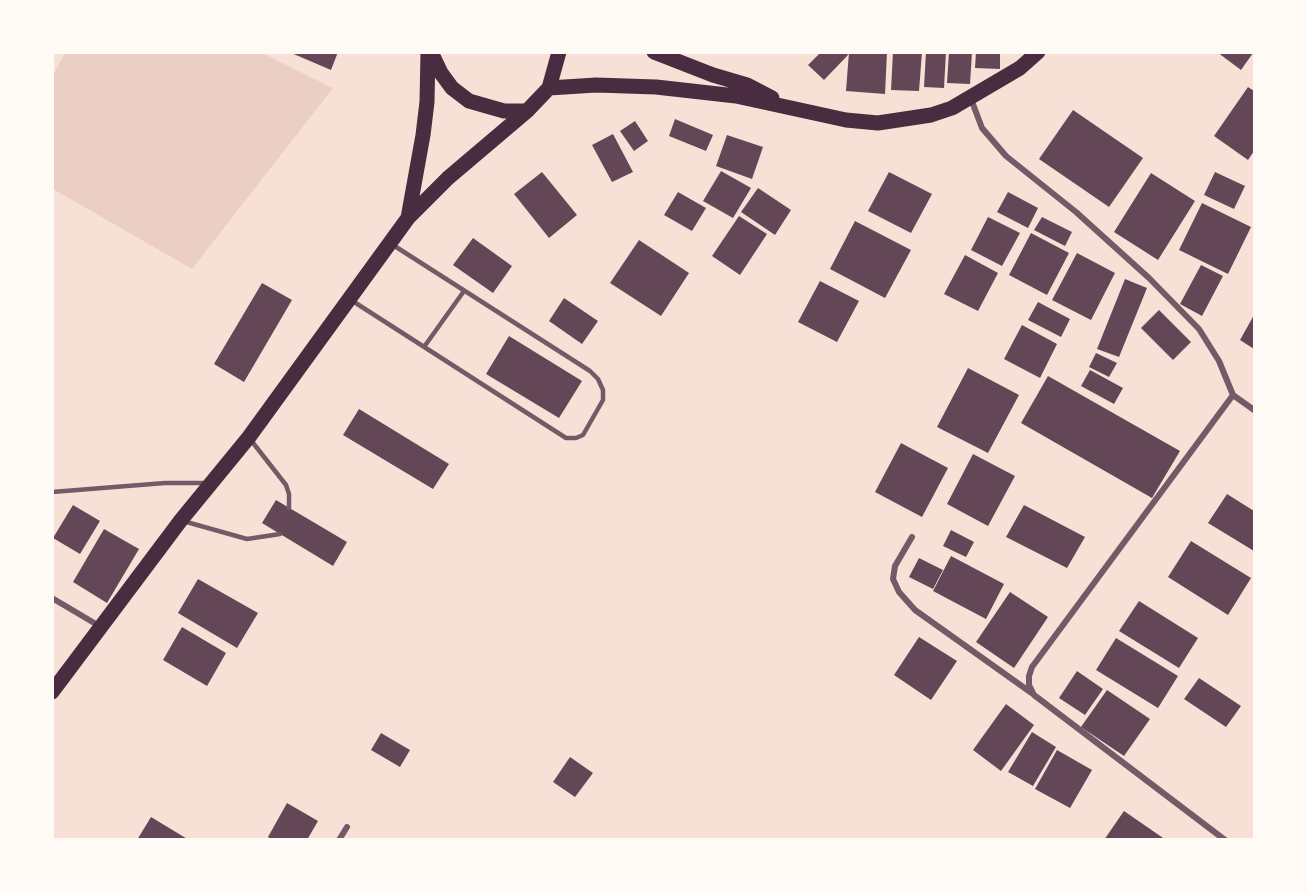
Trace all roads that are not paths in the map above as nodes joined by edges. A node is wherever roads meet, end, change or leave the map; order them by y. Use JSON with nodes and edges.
{"nodes":[{"id":1,"x":430,"y":52,"type":"edge"},
{"id":2,"x":559,"y":52,"type":"edge"},
{"id":3,"x":654,"y":52,"type":"edge"},
{"id":4,"x":1038,"y":52,"type":"edge"},
{"id":5,"x":549,"y":88,"type":"junction"},
{"id":6,"x":970,"y":97,"type":"junction"},
{"id":7,"x":794,"y":108,"type":"junction"},
{"id":8,"x":527,"y":111,"type":"junction"},
{"id":9,"x":408,"y":218,"type":"junction"},
{"id":10,"x":390,"y":243,"type":"junction"},
{"id":11,"x":464,"y":291,"type":"junction"},
{"id":12,"x":349,"y":299,"type":"junction"},
{"id":13,"x":424,"y":346,"type":"junction"},
{"id":14,"x":1233,"y":395,"type":"junction"},
{"id":15,"x":1254,"y":410,"type":"edge"},
{"id":16,"x":249,"y":437,"type":"junction"},
{"id":17,"x":211,"y":483,"type":"junction"},
{"id":18,"x":52,"y":492,"type":"edge"},
{"id":19,"x":289,"y":508,"type":"dead end"},
{"id":20,"x":181,"y":520,"type":"junction"},
{"id":21,"x":280,"y":534,"type":"dead end"},
{"id":22,"x":912,"y":537,"type":"dead end"},
{"id":23,"x":52,"y":598,"type":"edge"},
{"id":24,"x":101,"y":627,"type":"junction"},
{"id":25,"x":52,"y":692,"type":"edge"},
{"id":26,"x":1034,"y":695,"type":"junction"},
{"id":27,"x":347,"y":827,"type":"dead end"},
{"id":28,"x":339,"y":840,"type":"edge"},
{"id":29,"x":1225,"y":840,"type":"edge"}],
"edges":[{"from":1,"to":8,"type":"main road"},
{"from":1,"to":9,"type":"main road"},
{"from":2,"to":5,"type":"main road"},
{"from":3,"to":7,"type":"main road"},
{"from":4,"to":6,"type":"main road"},
{"from":5,"to":7,"type":"main road"},
{"from":5,"to":8,"type":"main road"},
{"from":6,"to":7,"type":"main road"},
{"from":6,"to":14,"type":"street"},
{"from":8,"to":9,"type":"main road"},
{"from":9,"to":10,"type":"main road"},
{"from":10,"to":11,"type":"lane"},
{"from":10,"to":12,"type":"main road"},
{"from":11,"to":13,"type":"lane"},
{"from":11,"to":13,"type":"lane"},
{"from":12,"to":13,"type":"lane"},
{"from":12,"to":16,"type":"main road"},
{"from":14,"to":15,"type":"street"},
{"from":14,"to":26,"type":"street"},
{"from":16,"to":17,"type":"main road"},
{"from":16,"to":19,"type":"lane"},
{"from":17,"to":18,"type":"lane"},
{"from":17,"to":20,"type":"main road"},
{"from":20,"to":21,"type":"lane"},
{"from":20,"to":24,"type":"main road"},
{"from":22,"to":26,"type":"street"},
{"from":23,"to":24,"type":"street"},
{"from":24,"to":25,"type":"main road"},
{"from":26,"to":29,"type":"street"},
{"from":27,"to":28,"type":"street"}]}
